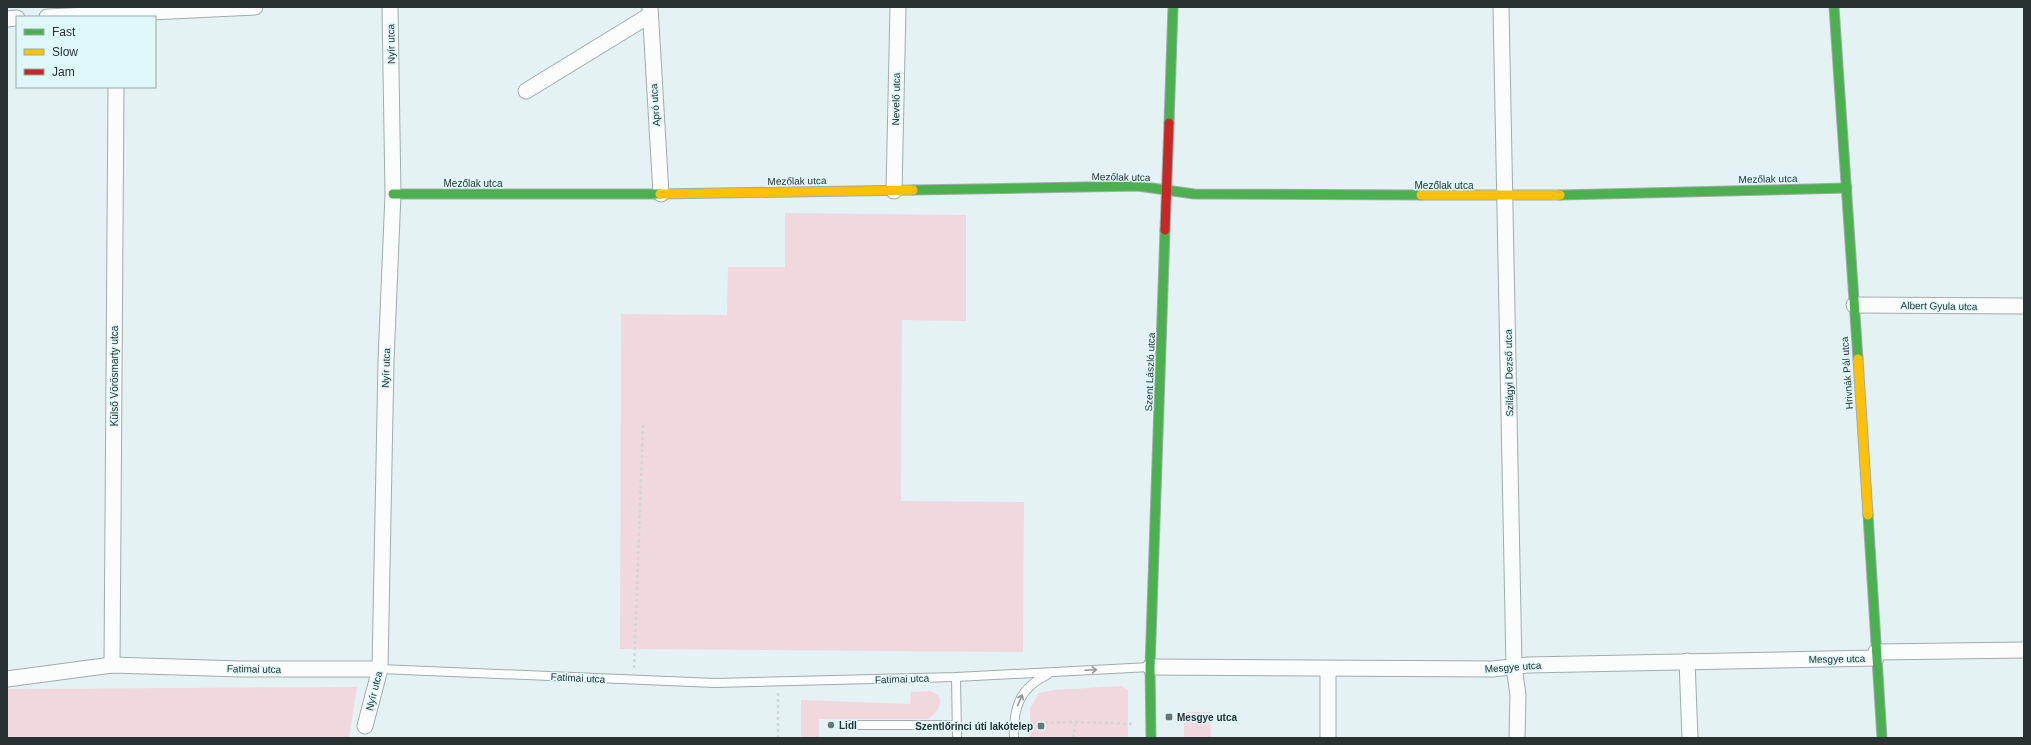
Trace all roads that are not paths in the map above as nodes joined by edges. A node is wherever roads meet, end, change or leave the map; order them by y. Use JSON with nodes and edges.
{"nodes":[{"id":1,"x":255,"y":7,"type":"edge"},
{"id":2,"x":390,"y":7,"type":"edge"},
{"id":3,"x":898,"y":7,"type":"edge"},
{"id":4,"x":1173,"y":7,"type":"edge"},
{"id":5,"x":1501,"y":7,"type":"edge"},
{"id":6,"x":1834,"y":7,"type":"edge"},
{"id":7,"x":650,"y":11,"type":"edge"},
{"id":8,"x":117,"y":13,"type":"edge"},
{"id":9,"x":64,"y":16,"type":"edge"},
{"id":10,"x":116,"y":88,"type":"edge"},
{"id":11,"x":526,"y":90,"type":"dead end"},
{"id":12,"x":1848,"y":188,"type":"junction"},
{"id":13,"x":1168,"y":190,"type":"junction"},
{"id":14,"x":894,"y":191,"type":"junction"},
{"id":15,"x":393,"y":194,"type":"junction"},
{"id":16,"x":661,"y":194,"type":"junction"},
{"id":17,"x":1506,"y":196,"type":"junction"},
{"id":18,"x":1854,"y":305,"type":"junction"},
{"id":19,"x":2024,"y":306,"type":"edge"},
{"id":20,"x":2024,"y":650,"type":"edge"},
{"id":21,"x":1876,"y":655,"type":"junction"},
{"id":22,"x":1687,"y":661,"type":"junction"},
{"id":23,"x":112,"y":665,"type":"junction"},
{"id":24,"x":1150,"y":667,"type":"junction"},
{"id":25,"x":1514,"y":667,"type":"junction"},
{"id":26,"x":380,"y":669,"type":"junction"},
{"id":27,"x":1328,"y":669,"type":"junction"},
{"id":28,"x":1052,"y":673,"type":"junction"},
{"id":29,"x":956,"y":677,"type":"junction"},
{"id":30,"x":7,"y":679,"type":"edge"},
{"id":31,"x":850,"y":725,"type":"dead end"},
{"id":32,"x":956,"y":725,"type":"junction"},
{"id":33,"x":365,"y":726,"type":"dead end"},
{"id":34,"x":956,"y":738,"type":"edge"},
{"id":35,"x":1014,"y":738,"type":"edge"},
{"id":36,"x":1151,"y":738,"type":"edge"},
{"id":37,"x":1328,"y":738,"type":"edge"},
{"id":38,"x":1517,"y":738,"type":"edge"},
{"id":39,"x":1690,"y":738,"type":"edge"},
{"id":40,"x":1882,"y":738,"type":"edge"}],
"edges":[{"from":1,"to":8,"type":"street"},
{"from":2,"to":15,"type":"street","name":"Nyír utca"},
{"from":3,"to":14,"type":"street","name":"Nevelő utca"},
{"from":4,"to":13,"type":"street","name":"Szent László utca"},
{"from":5,"to":17,"type":"street","name":"Szilágyi Dezső utca"},
{"from":6,"to":12,"type":"street","name":"Hrivnák Pál utca"},
{"from":7,"to":11,"type":"street","name":"Apró utca"},
{"from":7,"to":16,"type":"street","name":"Apró utca"},
{"from":8,"to":9,"type":"street"},
{"from":10,"to":23,"type":"street","name":"Külső Vörösmarty utca"},
{"from":12,"to":17,"type":"street","name":"Mezőlak utca"},
{"from":12,"to":18,"type":"street","name":"Hrivnák Pál utca"},
{"from":13,"to":14,"type":"street","name":"Mezőlak utca"},
{"from":13,"to":17,"type":"street","name":"Mezőlak utca"},
{"from":13,"to":24,"type":"street","name":"Szent László utca"},
{"from":14,"to":16,"type":"street","name":"Mezőlak utca"},
{"from":15,"to":16,"type":"street","name":"Mezőlak utca"},
{"from":15,"to":26,"type":"street","name":"Nyír utca"},
{"from":17,"to":25,"type":"street","name":"Szilágyi Dezső utca"},
{"from":18,"to":19,"type":"street","name":"Albert Gyula utca"},
{"from":18,"to":21,"type":"street","name":"Hrivnák Pál utca"},
{"from":20,"to":21,"type":"street","name":"Mesgye utca"},
{"from":21,"to":22,"type":"street","name":"Mesgye utca"},
{"from":21,"to":40,"type":"street","name":"Hrivnák Pál utca"},
{"from":22,"to":25,"type":"street","name":"Mesgye utca"},
{"from":22,"to":39,"type":"street"},
{"from":23,"to":26,"type":"street","name":"Fatimai utca"},
{"from":23,"to":30,"type":"street","name":"Fatimai utca"},
{"from":24,"to":27,"type":"street","name":"Mesgye utca"},
{"from":28,"to":24,"type":"lane","name":"Fatimai utca","one_way":true},
{"from":24,"to":36,"type":"street","name":"Szent László utca"},
{"from":25,"to":27,"type":"street","name":"Mesgye utca"},
{"from":25,"to":38,"type":"street","name":"Szilágyi Dezső utca"},
{"from":26,"to":29,"type":"lane","name":"Fatimai utca"},
{"from":26,"to":33,"type":"street","name":"Nyír utca"},
{"from":27,"to":37,"type":"street"},
{"from":28,"to":29,"type":"lane","name":"Fatimai utca"},
{"from":35,"to":28,"type":"lane","one_way":true},
{"from":29,"to":32,"type":"lane"},
{"from":31,"to":32,"type":"lane"},
{"from":32,"to":34,"type":"lane"}]}
